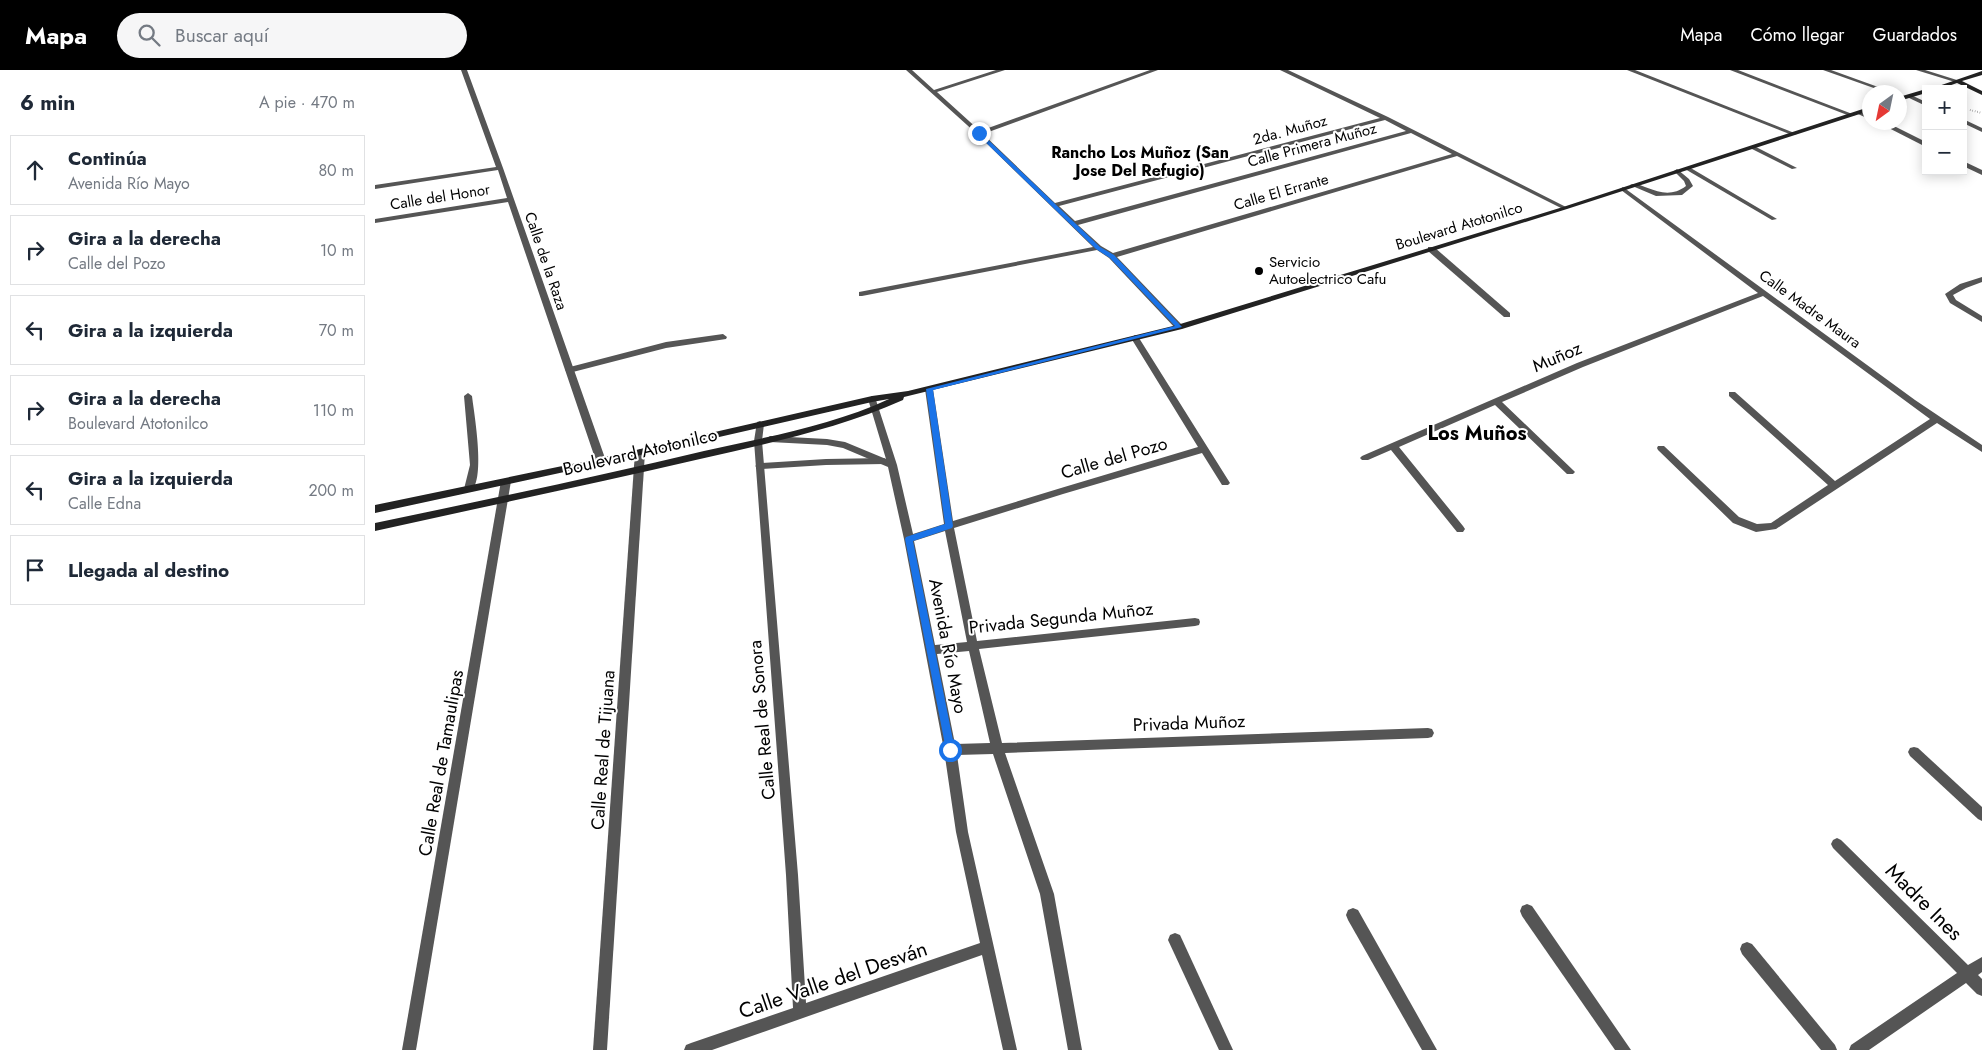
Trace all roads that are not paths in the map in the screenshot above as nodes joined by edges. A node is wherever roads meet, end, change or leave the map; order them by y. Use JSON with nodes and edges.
{"nodes":[{"id":1,"x":464,"y":70,"type":"edge"},
{"id":2,"x":909,"y":70,"type":"edge"},
{"id":3,"x":1002,"y":70,"type":"edge"},
{"id":4,"x":1155,"y":70,"type":"edge"},
{"id":5,"x":1283,"y":70,"type":"edge"},
{"id":6,"x":1630,"y":70,"type":"edge"},
{"id":7,"x":1733,"y":70,"type":"edge"},
{"id":8,"x":1826,"y":70,"type":"edge"},
{"id":9,"x":1919,"y":70,"type":"edge"},
{"id":10,"x":1982,"y":73,"type":"edge"},
{"id":11,"x":1965,"y":78,"type":"junction"},
{"id":12,"x":1957,"y":81,"type":"junction"},
{"id":13,"x":1869,"y":85,"type":"edge"},
{"id":14,"x":1945,"y":85,"type":"edge"},
{"id":15,"x":1982,"y":86,"type":"edge"},
{"id":16,"x":933,"y":92,"type":"junction"},
{"id":17,"x":1922,"y":92,"type":"edge"},
{"id":18,"x":1982,"y":92,"type":"edge"},
{"id":19,"x":1907,"y":96,"type":"edge"},
{"id":20,"x":1907,"y":98,"type":"edge"},
{"id":21,"x":1922,"y":103,"type":"edge"},
{"id":22,"x":1860,"y":112,"type":"edge"},
{"id":23,"x":1852,"y":115,"type":"junction"},
{"id":24,"x":1386,"y":118,"type":"junction"},
{"id":25,"x":1967,"y":123,"type":"edge"},
{"id":26,"x":1896,"y":130,"type":"edge"},
{"id":27,"x":1982,"y":130,"type":"edge"},
{"id":28,"x":1412,"y":131,"type":"junction"},
{"id":29,"x":979,"y":133,"type":"junction"},
{"id":30,"x":1794,"y":134,"type":"junction"},
{"id":31,"x":1922,"y":143,"type":"edge"},
{"id":32,"x":1752,"y":147,"type":"junction"},
{"id":33,"x":1457,"y":154,"type":"junction"},
{"id":34,"x":1967,"y":165,"type":"edge"},
{"id":35,"x":500,"y":168,"type":"junction"},
{"id":36,"x":1687,"y":168,"type":"junction"},
{"id":37,"x":1794,"y":168,"type":"dead end"},
{"id":38,"x":1677,"y":171,"type":"junction"},
{"id":39,"x":1982,"y":173,"type":"edge"},
{"id":40,"x":1633,"y":186,"type":"junction"},
{"id":41,"x":375,"y":187,"type":"edge"},
{"id":42,"x":1623,"y":189,"type":"junction"},
{"id":43,"x":510,"y":200,"type":"junction"},
{"id":44,"x":1055,"y":205,"type":"junction"},
{"id":45,"x":1565,"y":208,"type":"junction"},
{"id":46,"x":1774,"y":219,"type":"dead end"},
{"id":47,"x":375,"y":221,"type":"edge"},
{"id":48,"x":1073,"y":224,"type":"junction"},
{"id":49,"x":1098,"y":248,"type":"junction"},
{"id":50,"x":1431,"y":249,"type":"junction"},
{"id":51,"x":1112,"y":256,"type":"junction"},
{"id":52,"x":1982,"y":279,"type":"edge"},
{"id":53,"x":1764,"y":293,"type":"junction"},
{"id":54,"x":862,"y":294,"type":"dead end"},
{"id":55,"x":1507,"y":315,"type":"dead end"},
{"id":56,"x":1982,"y":320,"type":"edge"},
{"id":57,"x":1179,"y":327,"type":"junction"},
{"id":58,"x":723,"y":337,"type":"dead end"},
{"id":59,"x":1135,"y":338,"type":"junction"},
{"id":60,"x":569,"y":370,"type":"junction"},
{"id":61,"x":929,"y":389,"type":"junction"},
{"id":62,"x":908,"y":394,"type":"junction"},
{"id":63,"x":1732,"y":394,"type":"dead end"},
{"id":64,"x":468,"y":396,"type":"dead end"},
{"id":65,"x":872,"y":399,"type":"junction"},
{"id":66,"x":1496,"y":401,"type":"junction"},
{"id":67,"x":875,"y":411,"type":"junction"},
{"id":68,"x":1936,"y":419,"type":"junction"},
{"id":69,"x":760,"y":424,"type":"junction"},
{"id":70,"x":763,"y":440,"type":"junction"},
{"id":71,"x":1393,"y":446,"type":"junction"},
{"id":72,"x":1661,"y":448,"type":"dead end"},
{"id":73,"x":1204,"y":449,"type":"junction"},
{"id":74,"x":1982,"y":449,"type":"edge"},
{"id":75,"x":640,"y":452,"type":"junction"},
{"id":76,"x":1365,"y":458,"type":"dead end"},
{"id":77,"x":601,"y":461,"type":"junction"},
{"id":78,"x":888,"y":463,"type":"junction"},
{"id":79,"x":760,"y":466,"type":"junction"},
{"id":80,"x":638,"y":470,"type":"junction"},
{"id":81,"x":1570,"y":472,"type":"dead end"},
{"id":82,"x":506,"y":481,"type":"junction"},
{"id":83,"x":1225,"y":483,"type":"dead end"},
{"id":84,"x":1834,"y":486,"type":"junction"},
{"id":85,"x":469,"y":489,"type":"junction"},
{"id":86,"x":503,"y":499,"type":"junction"},
{"id":87,"x":375,"y":509,"type":"edge"},
{"id":88,"x":375,"y":526,"type":"edge"},
{"id":89,"x":949,"y":526,"type":"junction"},
{"id":90,"x":1460,"y":529,"type":"dead end"},
{"id":91,"x":909,"y":539,"type":"junction"},
{"id":92,"x":1195,"y":622,"type":"dead end"},
{"id":93,"x":973,"y":646,"type":"junction"},
{"id":94,"x":931,"y":650,"type":"junction"},
{"id":95,"x":1429,"y":733,"type":"dead end"},
{"id":96,"x":997,"y":748,"type":"junction"},
{"id":97,"x":950,"y":750,"type":"junction"},
{"id":98,"x":1914,"y":752,"type":"dead end"},
{"id":99,"x":1982,"y":815,"type":"edge"},
{"id":100,"x":1837,"y":844,"type":"dead end"},
{"id":101,"x":1527,"y":911,"type":"dead end"},
{"id":102,"x":1353,"y":914,"type":"dead end"},
{"id":103,"x":1175,"y":940,"type":"dead end"},
{"id":104,"x":987,"y":947,"type":"junction"},
{"id":105,"x":1747,"y":949,"type":"dead end"},
{"id":106,"x":1982,"y":964,"type":"edge"},
{"id":107,"x":1968,"y":974,"type":"junction"},
{"id":108,"x":1982,"y":989,"type":"edge"},
{"id":109,"x":800,"y":1012,"type":"junction"},
{"id":110,"x":409,"y":1050,"type":"edge"},
{"id":111,"x":599,"y":1050,"type":"edge"},
{"id":112,"x":691,"y":1050,"type":"edge"},
{"id":113,"x":1010,"y":1050,"type":"edge"},
{"id":114,"x":1075,"y":1050,"type":"edge"},
{"id":115,"x":1226,"y":1050,"type":"edge"},
{"id":116,"x":1430,"y":1050,"type":"edge"},
{"id":117,"x":1624,"y":1050,"type":"edge"},
{"id":118,"x":1830,"y":1050,"type":"edge"},
{"id":119,"x":1856,"y":1050,"type":"edge"}],
"edges":[{"from":1,"to":35,"type":"street","name":"Calle de la Raza"},
{"from":2,"to":16,"type":"street"},
{"from":3,"to":16,"type":"street"},
{"from":4,"to":29,"type":"street"},
{"from":5,"to":24,"type":"street"},
{"from":6,"to":30,"type":"street"},
{"from":7,"to":23,"type":"street"},
{"from":8,"to":13,"type":"street"},
{"from":9,"to":12,"type":"street"},
{"from":10,"to":11,"type":"street"},
{"from":11,"to":12,"type":"street"},
{"from":11,"to":15,"type":"street"},
{"from":12,"to":14,"type":"street"},
{"from":12,"to":18,"type":"street"},
{"from":16,"to":29,"type":"street"},
{"from":17,"to":19,"type":"street"},
{"from":20,"to":21,"type":"street"},
{"from":22,"to":23,"type":"street","name":"Boulevard Atotonilco"},
{"from":23,"to":30,"type":"street","name":"Boulevard Atotonilco"},
{"from":24,"to":28,"type":"street"},
{"from":24,"to":44,"type":"street","name":"2da. Muñoz"},
{"from":25,"to":27,"type":"street"},
{"from":26,"to":31,"type":"street"},
{"from":28,"to":33,"type":"street"},
{"from":28,"to":48,"type":"street","name":"Calle Primera Muñoz"},
{"from":29,"to":44,"type":"street"},
{"from":30,"to":32,"type":"street","name":"Boulevard Atotonilco"},
{"from":32,"to":36,"type":"street","name":"Boulevard Atotonilco"},
{"from":32,"to":37,"type":"street"},
{"from":33,"to":45,"type":"street"},
{"from":33,"to":51,"type":"street","name":"Calle El Errante"},
{"from":34,"to":39,"type":"street"},
{"from":35,"to":41,"type":"street"},
{"from":35,"to":43,"type":"street","name":"Calle de la Raza"},
{"from":36,"to":38,"type":"street","name":"Boulevard Atotonilco"},
{"from":36,"to":46,"type":"street"},
{"from":38,"to":40,"type":"street","name":"Boulevard Atotonilco"},
{"from":38,"to":40,"type":"street"},
{"from":40,"to":42,"type":"street","name":"Boulevard Atotonilco"},
{"from":42,"to":45,"type":"street","name":"Boulevard Atotonilco"},
{"from":42,"to":53,"type":"street","name":"Calle Madre Maura"},
{"from":43,"to":47,"type":"street","name":"Calle del Honor"},
{"from":43,"to":60,"type":"street","name":"Calle de la Raza"},
{"from":44,"to":48,"type":"street"},
{"from":45,"to":50,"type":"street","name":"Boulevard Atotonilco"},
{"from":48,"to":49,"type":"street"},
{"from":49,"to":51,"type":"street"},
{"from":49,"to":54,"type":"street"},
{"from":50,"to":55,"type":"street"},
{"from":50,"to":57,"type":"street","name":"Boulevard Atotonilco"},
{"from":51,"to":57,"type":"street"},
{"from":52,"to":56,"type":"street"},
{"from":53,"to":66,"type":"street","name":"Muñoz"},
{"from":53,"to":68,"type":"street","name":"Calle Madre Maura"},
{"from":57,"to":59,"type":"street","name":"Boulevard Atotonilco"},
{"from":58,"to":60,"type":"street"},
{"from":59,"to":61,"type":"street","name":"Boulevard Atotonilco"},
{"from":59,"to":73,"type":"street","name":"Calle del Pozo"},
{"from":60,"to":77,"type":"street","name":"Calle de la Raza"},
{"from":61,"to":62,"type":"street","name":"Boulevard Atotonilco"},
{"from":61,"to":89,"type":"street"},
{"from":62,"to":65,"type":"street","name":"Boulevard Atotonilco"},
{"from":62,"to":67,"type":"street","name":"Boulevard Atotonilco"},
{"from":63,"to":84,"type":"street"},
{"from":64,"to":85,"type":"street"},
{"from":65,"to":67,"type":"street","name":"Avenida Río Mayo"},
{"from":65,"to":69,"type":"street","name":"Boulevard Atotonilco"},
{"from":66,"to":71,"type":"street","name":"Muñoz"},
{"from":66,"to":81,"type":"street"},
{"from":67,"to":70,"type":"street","name":"Boulevard Atotonilco"},
{"from":67,"to":78,"type":"street","name":"Avenida Río Mayo"},
{"from":68,"to":74,"type":"street","name":"Calle Madre Maura"},
{"from":68,"to":84,"type":"street"},
{"from":69,"to":70,"type":"street","name":"Calle Real de Sonora"},
{"from":69,"to":75,"type":"street","name":"Boulevard Atotonilco"},
{"from":70,"to":78,"type":"street"},
{"from":70,"to":79,"type":"street","name":"Calle Real de Sonora"},
{"from":70,"to":80,"type":"street","name":"Boulevard Atotonilco"},
{"from":71,"to":76,"type":"street","name":"Muñoz"},
{"from":71,"to":90,"type":"street"},
{"from":72,"to":84,"type":"street"},
{"from":73,"to":83,"type":"street"},
{"from":73,"to":89,"type":"street","name":"Calle del Pozo"},
{"from":75,"to":77,"type":"street","name":"Boulevard Atotonilco"},
{"from":75,"to":80,"type":"street","name":"Calle Real de Tijuana"},
{"from":77,"to":82,"type":"street","name":"Boulevard Atotonilco"},
{"from":78,"to":79,"type":"street"},
{"from":78,"to":91,"type":"street","name":"Avenida Río Mayo"},
{"from":79,"to":109,"type":"street","name":"Calle Real de Sonora"},
{"from":80,"to":86,"type":"street","name":"Boulevard Atotonilco"},
{"from":80,"to":111,"type":"street","name":"Calle Real de Tijuana"},
{"from":82,"to":85,"type":"street","name":"Boulevard Atotonilco"},
{"from":82,"to":86,"type":"street","name":"Calle Real de Tamaulipas"},
{"from":85,"to":87,"type":"street","name":"Boulevard Atotonilco"},
{"from":86,"to":88,"type":"street","name":"Boulevard Atotonilco"},
{"from":86,"to":110,"type":"street","name":"Calle Real de Tamaulipas"},
{"from":89,"to":91,"type":"street","name":"Calle del Pozo"},
{"from":89,"to":93,"type":"street"},
{"from":91,"to":94,"type":"street","name":"Avenida Río Mayo"},
{"from":92,"to":93,"type":"street","name":"Privada Segunda Muñoz"},
{"from":93,"to":94,"type":"street","name":"Privada Segunda Muñoz"},
{"from":93,"to":96,"type":"street"},
{"from":94,"to":97,"type":"street","name":"Avenida Río Mayo"},
{"from":95,"to":96,"type":"street","name":"Privada Muñoz"},
{"from":96,"to":97,"type":"street","name":"Privada Muñoz"},
{"from":96,"to":114,"type":"street"},
{"from":97,"to":104,"type":"street","name":"Avenida Río Mayo"},
{"from":98,"to":99,"type":"street"},
{"from":100,"to":107,"type":"street","name":"Madre Ines"},
{"from":101,"to":117,"type":"street"},
{"from":102,"to":116,"type":"street"},
{"from":103,"to":115,"type":"street"},
{"from":104,"to":109,"type":"street","name":"Calle Valle del Desván"},
{"from":104,"to":113,"type":"street","name":"Avenida Río Mayo"},
{"from":105,"to":118,"type":"street"},
{"from":106,"to":107,"type":"street"},
{"from":107,"to":108,"type":"street","name":"Madre Ines"},
{"from":107,"to":119,"type":"street"},
{"from":109,"to":112,"type":"street","name":"Calle Valle del Desván"}]}
